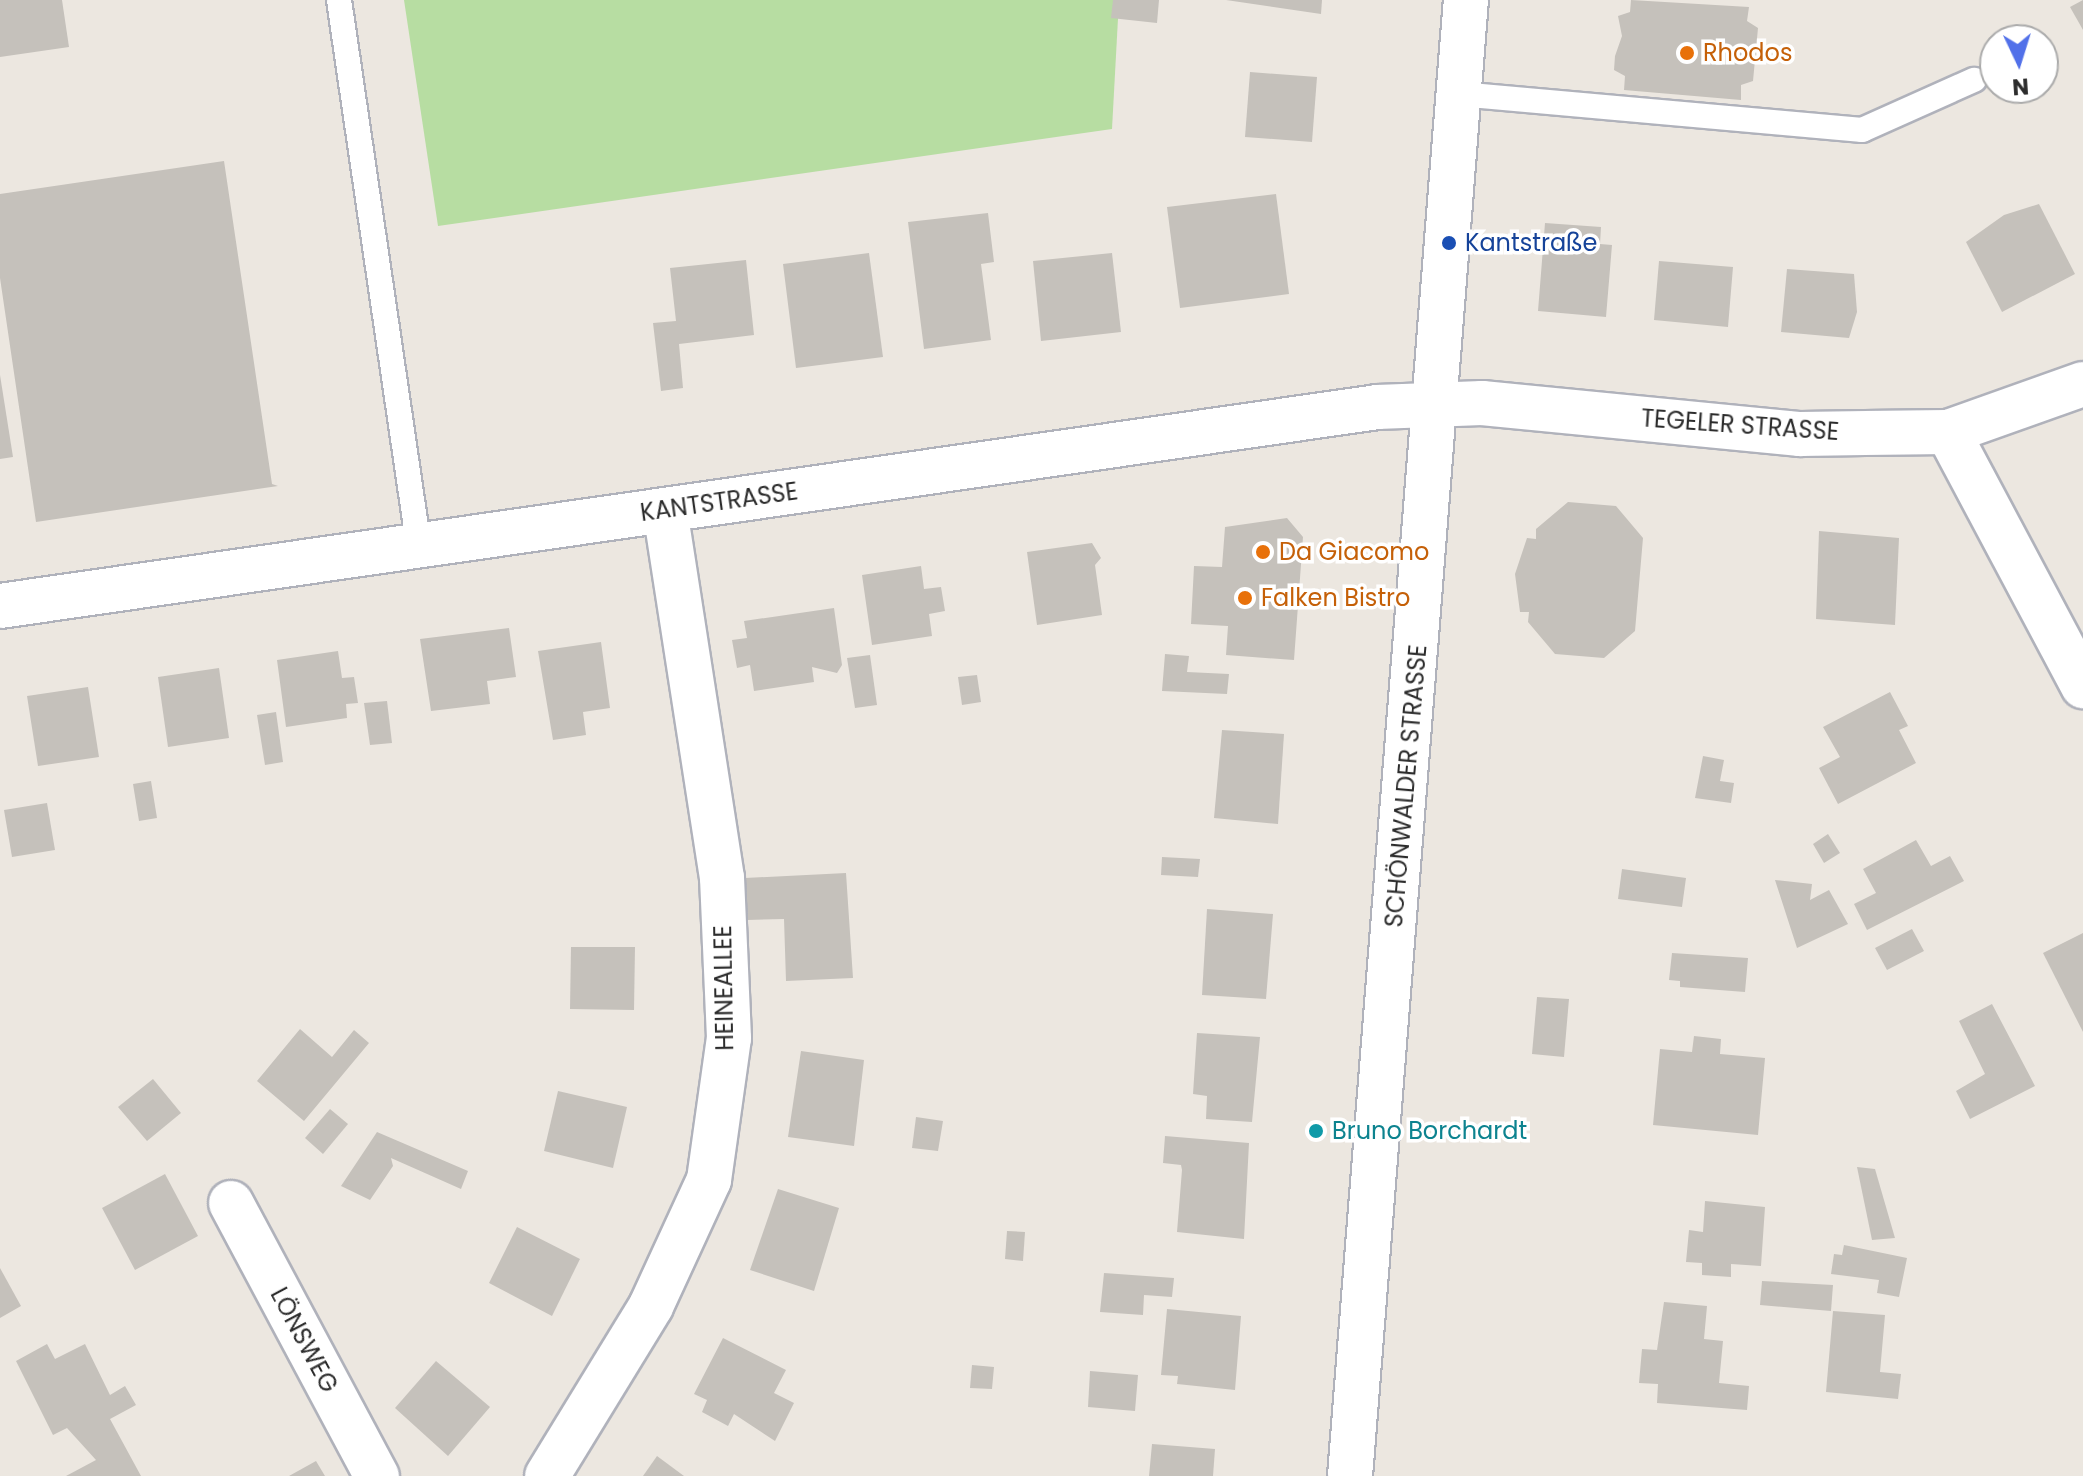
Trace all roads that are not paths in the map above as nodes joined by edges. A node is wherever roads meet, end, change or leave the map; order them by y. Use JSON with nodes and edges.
{"nodes":[{"id":1,"x":339,"y":0,"type":"edge"},
{"id":2,"x":1466,"y":0,"type":"edge"},
{"id":3,"x":1974,"y":80,"type":"dead end"},
{"id":4,"x":1459,"y":94,"type":"junction"},
{"id":5,"x":2083,"y":384,"type":"edge"},
{"id":6,"x":1438,"y":402,"type":"junction"},
{"id":7,"x":1948,"y":432,"type":"junction"},
{"id":8,"x":665,"y":510,"type":"junction"},
{"id":9,"x":419,"y":548,"type":"junction"},
{"id":10,"x":0,"y":606,"type":"edge"},
{"id":11,"x":2083,"y":686,"type":"edge"},
{"id":12,"x":231,"y":1203,"type":"dead end"},
{"id":13,"x":377,"y":1476,"type":"edge"},
{"id":14,"x":547,"y":1476,"type":"edge"},
{"id":15,"x":1350,"y":1476,"type":"edge"}],
"edges":[{"from":1,"to":9,"type":"lane"},
{"from":2,"to":4,"type":"street","name":"SCHÖNWALDER STRASSE"},
{"from":3,"to":4,"type":"lane"},
{"from":4,"to":6,"type":"street","name":"SCHÖNWALDER STRASSE"},
{"from":5,"to":7,"type":"street","name":"TEGELER STRASSE"},
{"from":6,"to":7,"type":"street","name":"TEGELER STRASSE"},
{"from":6,"to":8,"type":"street","name":"KANTSTRASSE"},
{"from":6,"to":15,"type":"street","name":"SCHÖNWALDER STRASSE"},
{"from":7,"to":11,"type":"street"},
{"from":8,"to":9,"type":"street","name":"KANTSTRASSE"},
{"from":8,"to":14,"type":"street","name":"HEINEALLEE"},
{"from":9,"to":10,"type":"street","name":"KANTSTRASSE"},
{"from":12,"to":13,"type":"street","name":"LÖNSWEG"}]}
